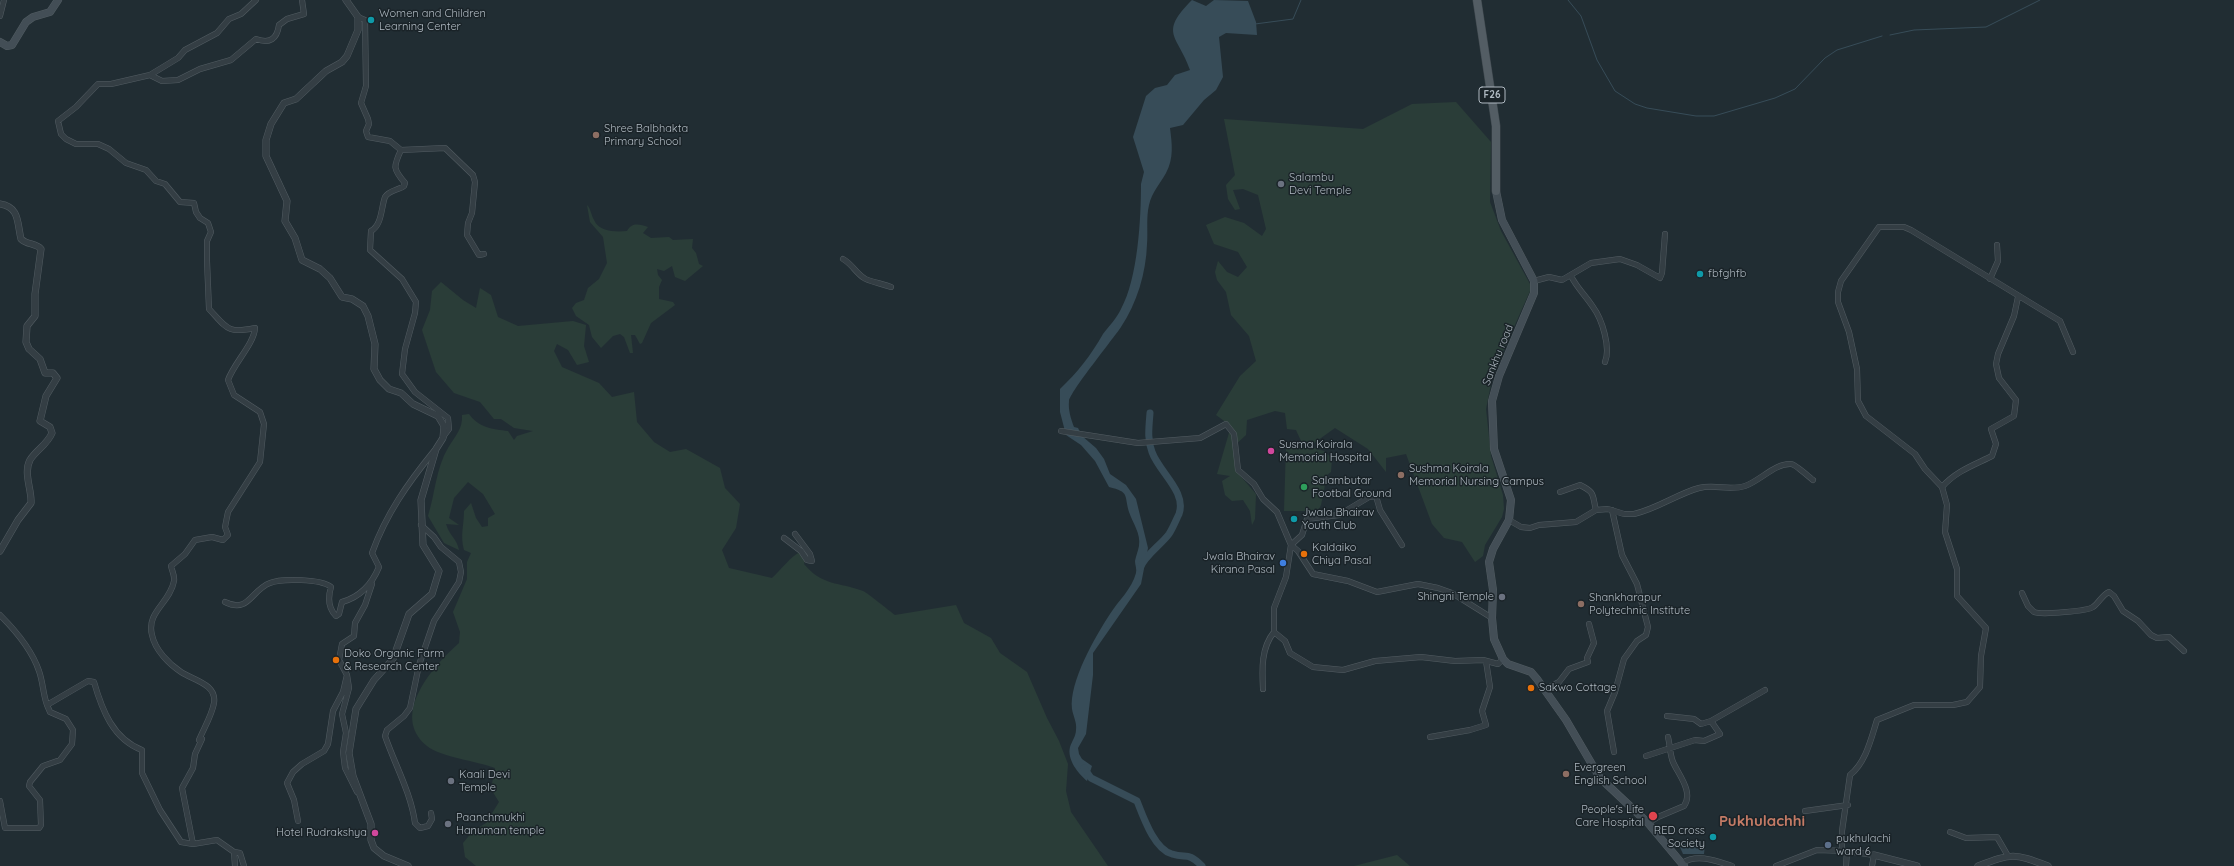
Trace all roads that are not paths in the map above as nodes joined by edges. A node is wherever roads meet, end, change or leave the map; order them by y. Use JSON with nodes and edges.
{"nodes":[{"id":1,"x":4,"y":0,"type":"edge"},
{"id":2,"x":58,"y":0,"type":"edge"},
{"id":3,"x":256,"y":0,"type":"edge"},
{"id":4,"x":302,"y":0,"type":"edge"},
{"id":5,"x":346,"y":0,"type":"edge"},
{"id":6,"x":1477,"y":0,"type":"edge"},
{"id":7,"x":0,"y":16,"type":"edge"},
{"id":8,"x":358,"y":17,"type":"junction"},
{"id":9,"x":0,"y":42,"type":"edge"},
{"id":10,"x":150,"y":74,"type":"junction"},
{"id":11,"x":401,"y":150,"type":"junction"},
{"id":12,"x":1496,"y":191,"type":"joint"},
{"id":13,"x":0,"y":204,"type":"edge"},
{"id":14,"x":1664,"y":234,"type":"dead end"},
{"id":15,"x":1997,"y":245,"type":"dead end"},
{"id":16,"x":484,"y":254,"type":"dead end"},
{"id":17,"x":843,"y":259,"type":"dead end"},
{"id":18,"x":1571,"y":276,"type":"junction"},
{"id":19,"x":1990,"y":279,"type":"junction"},
{"id":20,"x":1534,"y":281,"type":"junction"},
{"id":21,"x":891,"y":287,"type":"dead end"},
{"id":22,"x":2018,"y":297,"type":"junction"},
{"id":23,"x":2073,"y":352,"type":"dead end"},
{"id":24,"x":1605,"y":362,"type":"dead end"},
{"id":25,"x":1061,"y":431,"type":"dead end"},
{"id":26,"x":443,"y":438,"type":"junction"},
{"id":27,"x":436,"y":449,"type":"junction"},
{"id":28,"x":1813,"y":480,"type":"dead end"},
{"id":29,"x":1942,"y":487,"type":"junction"},
{"id":30,"x":1560,"y":492,"type":"dead end"},
{"id":31,"x":1596,"y":510,"type":"junction"},
{"id":32,"x":1612,"y":510,"type":"junction"},
{"id":33,"x":1509,"y":520,"type":"junction"},
{"id":34,"x":421,"y":525,"type":"junction"},
{"id":35,"x":795,"y":534,"type":"dead end"},
{"id":36,"x":784,"y":538,"type":"dead end"},
{"id":37,"x":1291,"y":545,"type":"junction"},
{"id":38,"x":1402,"y":545,"type":"dead end"},
{"id":39,"x":0,"y":551,"type":"edge"},
{"id":40,"x":372,"y":583,"type":"junction"},
{"id":41,"x":2022,"y":593,"type":"dead end"},
{"id":42,"x":225,"y":602,"type":"dead end"},
{"id":43,"x":0,"y":615,"type":"edge"},
{"id":44,"x":1492,"y":618,"type":"junction"},
{"id":45,"x":1588,"y":624,"type":"dead end"},
{"id":46,"x":1274,"y":632,"type":"junction"},
{"id":47,"x":2184,"y":651,"type":"dead end"},
{"id":48,"x":1503,"y":659,"type":"junction"},
{"id":49,"x":1486,"y":661,"type":"junction"},
{"id":50,"x":346,"y":675,"type":"junction"},
{"id":51,"x":1263,"y":689,"type":"dead end"},
{"id":52,"x":1544,"y":690,"type":"junction"},
{"id":53,"x":1764,"y":690,"type":"dead end"},
{"id":54,"x":47,"y":704,"type":"junction"},
{"id":55,"x":1667,"y":716,"type":"dead end"},
{"id":56,"x":1711,"y":721,"type":"junction"},
{"id":57,"x":1430,"y":737,"type":"dead end"},
{"id":58,"x":1668,"y":737,"type":"dead end"},
{"id":59,"x":1671,"y":747,"type":"junction"},
{"id":60,"x":1614,"y":752,"type":"dead end"},
{"id":61,"x":1646,"y":756,"type":"dead end"},
{"id":62,"x":362,"y":799,"type":"junction"},
{"id":63,"x":0,"y":801,"type":"edge"},
{"id":64,"x":1848,"y":805,"type":"junction"},
{"id":65,"x":1805,"y":811,"type":"dead end"},
{"id":66,"x":431,"y":814,"type":"dead end"},
{"id":67,"x":298,"y":821,"type":"dead end"},
{"id":68,"x":1648,"y":823,"type":"junction"},
{"id":69,"x":1950,"y":832,"type":"dead end"},
{"id":70,"x":193,"y":844,"type":"junction"},
{"id":71,"x":1845,"y":850,"type":"junction"},
{"id":72,"x":234,"y":852,"type":"junction"},
{"id":73,"x":1874,"y":855,"type":"junction"},
{"id":74,"x":2008,"y":856,"type":"junction"},
{"id":75,"x":1795,"y":859,"type":"junction"},
{"id":76,"x":1683,"y":865,"type":"edge"},
{"id":77,"x":235,"y":866,"type":"edge"},
{"id":78,"x":244,"y":866,"type":"edge"},
{"id":79,"x":408,"y":866,"type":"edge"},
{"id":80,"x":1732,"y":866,"type":"edge"},
{"id":81,"x":1776,"y":866,"type":"edge"},
{"id":82,"x":1795,"y":866,"type":"edge"},
{"id":83,"x":1846,"y":866,"type":"edge"},
{"id":84,"x":1872,"y":866,"type":"edge"},
{"id":85,"x":1917,"y":866,"type":"edge"},
{"id":86,"x":1978,"y":866,"type":"edge"},
{"id":87,"x":2048,"y":866,"type":"edge"}],
"edges":[{"from":1,"to":7,"type":"street"},
{"from":2,"to":9,"type":"main road"},
{"from":3,"to":10,"type":"street"},
{"from":4,"to":10,"type":"street"},
{"from":5,"to":8,"type":"street"},
{"from":6,"to":12,"type":"main road","number":"F26"},
{"from":8,"to":11,"type":"street"},
{"from":8,"to":26,"type":"street"},
{"from":10,"to":70,"type":"street"},
{"from":11,"to":16,"type":"street"},
{"from":11,"to":26,"type":"street"},
{"from":12,"to":20,"type":"main road","number":"F26"},
{"from":13,"to":39,"type":"street"},
{"from":14,"to":18,"type":"street"},
{"from":15,"to":19,"type":"street"},
{"from":17,"to":21,"type":"street"},
{"from":18,"to":20,"type":"street"},
{"from":18,"to":24,"type":"street"},
{"from":19,"to":22,"type":"street"},
{"from":19,"to":29,"type":"street"},
{"from":20,"to":33,"type":"main road","name":"Sankhu road"},
{"from":22,"to":23,"type":"street"},
{"from":22,"to":29,"type":"street"},
{"from":25,"to":37,"type":"street"},
{"from":26,"to":27,"type":"street"},
{"from":27,"to":34,"type":"street"},
{"from":27,"to":40,"type":"street"},
{"from":28,"to":32,"type":"street"},
{"from":29,"to":64,"type":"street"},
{"from":30,"to":31,"type":"street"},
{"from":31,"to":32,"type":"street"},
{"from":31,"to":33,"type":"street"},
{"from":32,"to":60,"type":"street"},
{"from":33,"to":44,"type":"main road","name":"Sankhu road"},
{"from":34,"to":62,"type":"street"},
{"from":34,"to":66,"type":"street"},
{"from":35,"to":36,"type":"street"},
{"from":37,"to":38,"type":"street"},
{"from":37,"to":44,"type":"street"},
{"from":37,"to":46,"type":"street"},
{"from":40,"to":42,"type":"street"},
{"from":40,"to":50,"type":"street"},
{"from":41,"to":47,"type":"street"},
{"from":43,"to":54,"type":"street"},
{"from":44,"to":48,"type":"main road","name":"Sankhu road"},
{"from":45,"to":52,"type":"street"},
{"from":46,"to":49,"type":"street"},
{"from":46,"to":51,"type":"street"},
{"from":48,"to":49,"type":"street"},
{"from":48,"to":52,"type":"main road"},
{"from":49,"to":57,"type":"street"},
{"from":50,"to":62,"type":"street"},
{"from":50,"to":67,"type":"street"},
{"from":52,"to":68,"type":"main road"},
{"from":53,"to":56,"type":"street"},
{"from":54,"to":63,"type":"street"},
{"from":54,"to":70,"type":"street"},
{"from":55,"to":56,"type":"street"},
{"from":56,"to":59,"type":"street"},
{"from":58,"to":59,"type":"street"},
{"from":59,"to":61,"type":"street"},
{"from":59,"to":68,"type":"street"},
{"from":62,"to":79,"type":"street"},
{"from":64,"to":65,"type":"street"},
{"from":64,"to":71,"type":"street"},
{"from":68,"to":76,"type":"main road"},
{"from":69,"to":74,"type":"street"},
{"from":70,"to":72,"type":"street"},
{"from":71,"to":73,"type":"street"},
{"from":71,"to":75,"type":"street"},
{"from":71,"to":83,"type":"street"},
{"from":72,"to":77,"type":"street"},
{"from":72,"to":78,"type":"street"},
{"from":73,"to":84,"type":"street"},
{"from":73,"to":85,"type":"street"},
{"from":74,"to":86,"type":"street"},
{"from":74,"to":87,"type":"street"},
{"from":75,"to":81,"type":"street"},
{"from":75,"to":82,"type":"street"},
{"from":76,"to":80,"type":"street"}]}
